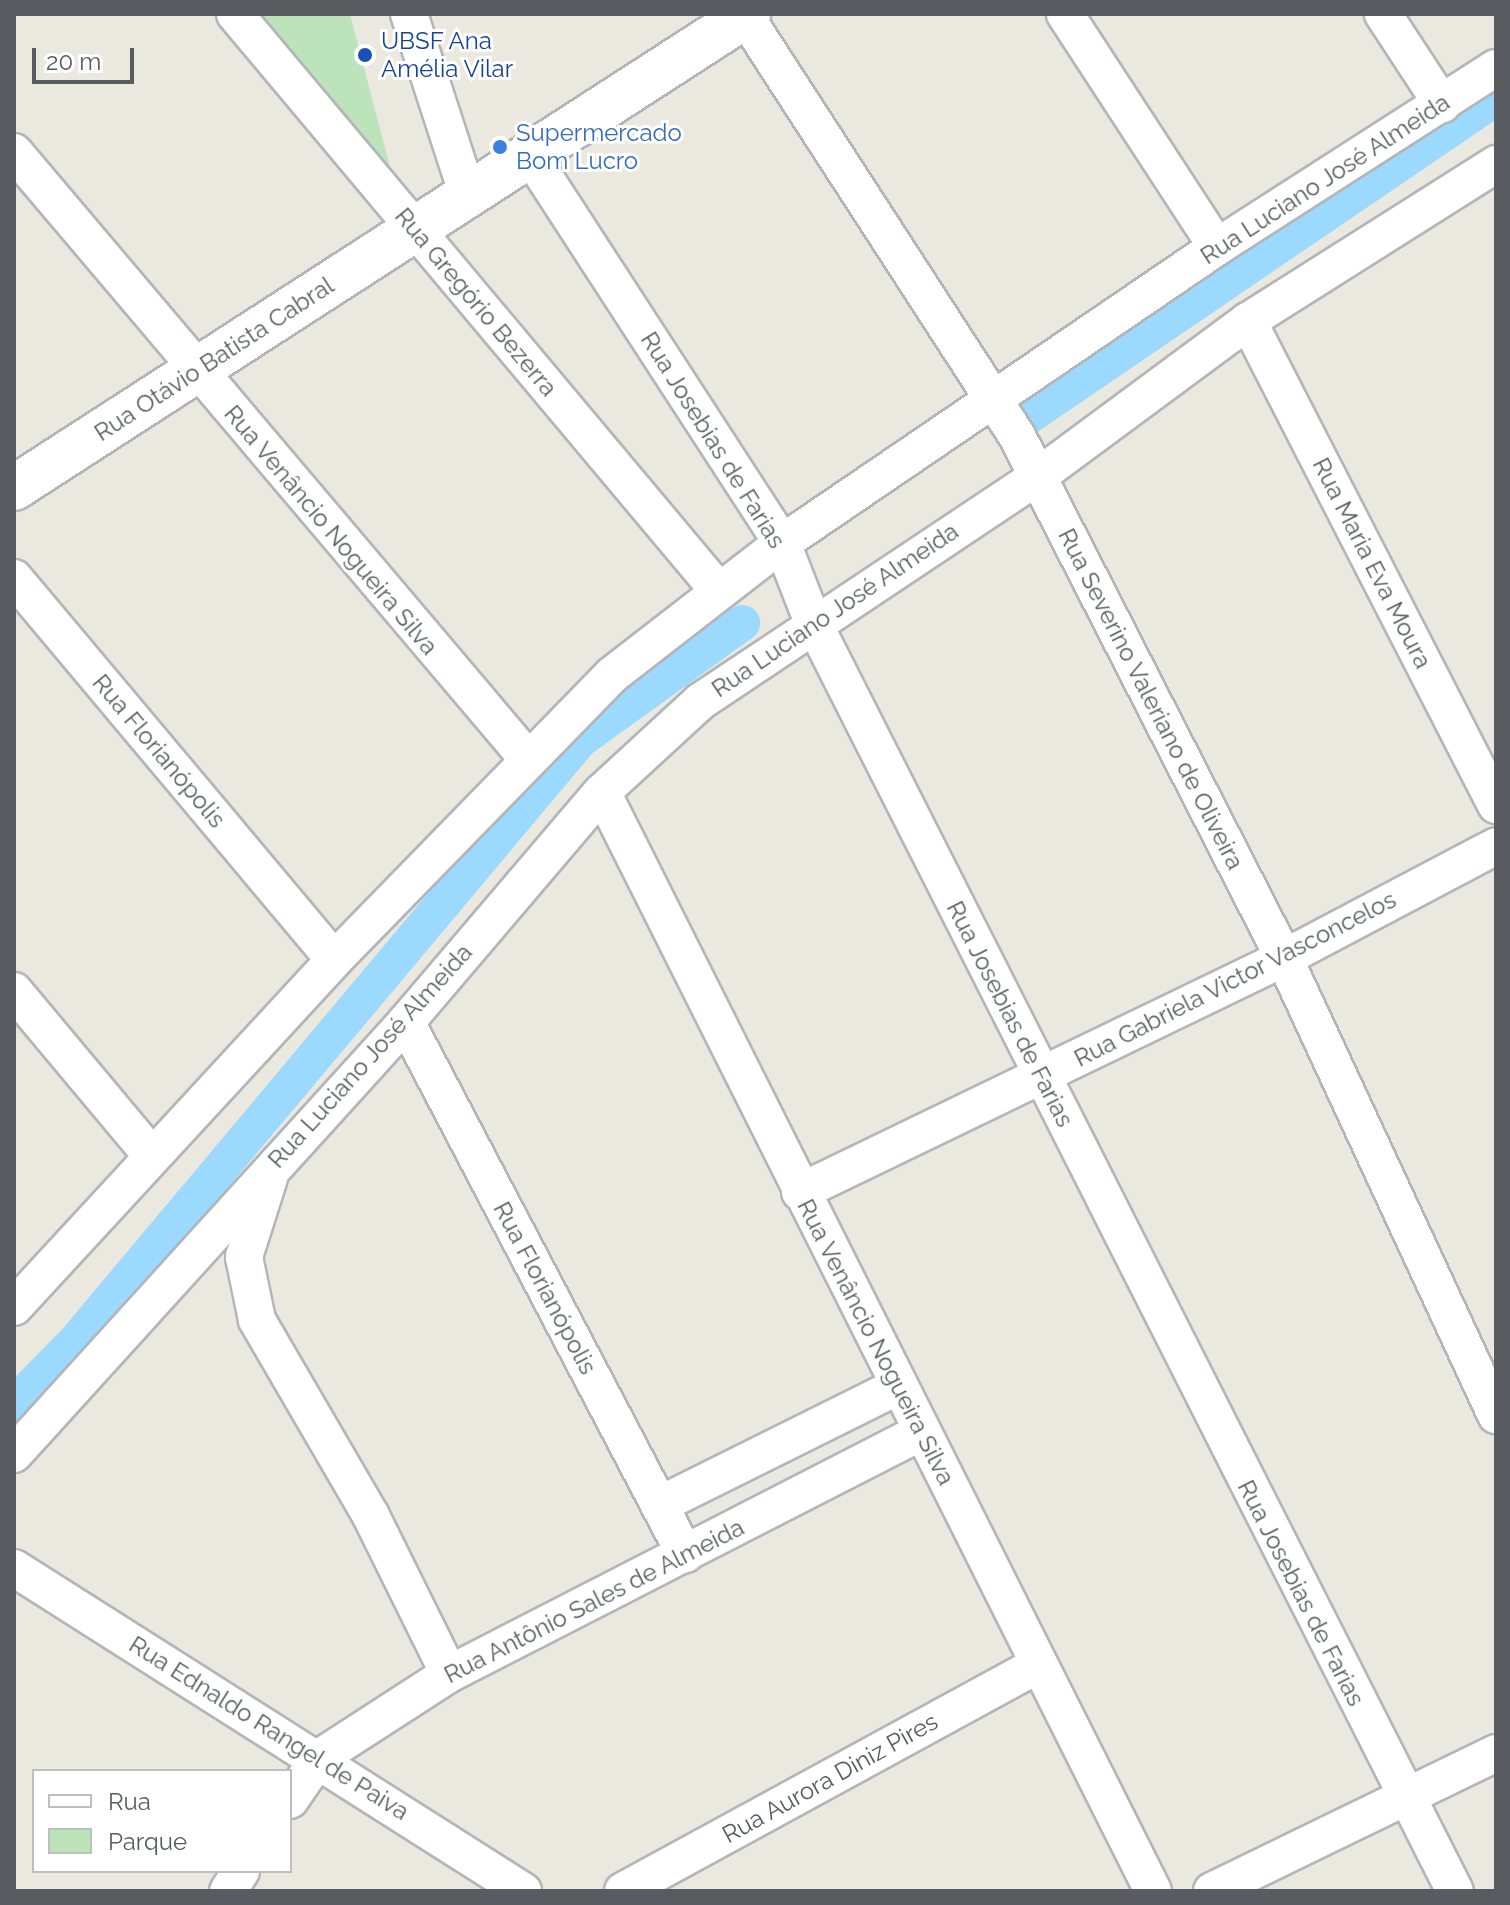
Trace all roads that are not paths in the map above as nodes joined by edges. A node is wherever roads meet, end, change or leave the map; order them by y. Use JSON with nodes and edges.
{"nodes":[{"id":1,"x":235,"y":14,"type":"edge"},
{"id":2,"x":409,"y":14,"type":"edge"},
{"id":3,"x":1065,"y":14,"type":"edge"},
{"id":4,"x":1383,"y":14,"type":"edge"},
{"id":5,"x":747,"y":15,"type":"edge"},
{"id":6,"x":1496,"y":68,"type":"edge"},
{"id":7,"x":1442,"y":104,"type":"junction"},
{"id":8,"x":14,"y":152,"type":"edge"},
{"id":9,"x":532,"y":158,"type":"junction"},
{"id":10,"x":1492,"y":178,"type":"edge"},
{"id":11,"x":468,"y":196,"type":"junction"},
{"id":12,"x":414,"y":229,"type":"junction"},
{"id":13,"x":1217,"y":247,"type":"junction"},
{"id":14,"x":1248,"y":321,"type":"junction"},
{"id":15,"x":198,"y":371,"type":"junction"},
{"id":16,"x":995,"y":400,"type":"junction"},
{"id":17,"x":1037,"y":477,"type":"junction"},
{"id":18,"x":14,"y":488,"type":"edge"},
{"id":19,"x":782,"y":543,"type":"junction"},
{"id":20,"x":14,"y":578,"type":"edge"},
{"id":21,"x":718,"y":590,"type":"junction"},
{"id":22,"x":812,"y":620,"type":"junction"},
{"id":23,"x":527,"y":758,"type":"junction"},
{"id":24,"x":602,"y":792,"type":"junction"},
{"id":25,"x":1496,"y":805,"type":"edge"},
{"id":26,"x":1496,"y":846,"type":"edge"},
{"id":27,"x":1284,"y":958,"type":"junction"},
{"id":28,"x":334,"y":960,"type":"junction"},
{"id":29,"x":14,"y":991,"type":"edge"},
{"id":30,"x":406,"y":1022,"type":"junction"},
{"id":31,"x":1041,"y":1076,"type":"junction"},
{"id":32,"x":151,"y":1155,"type":"junction"},
{"id":33,"x":275,"y":1162,"type":"junction"},
{"id":34,"x":800,"y":1192,"type":"junction"},
{"id":35,"x":14,"y":1307,"type":"edge"},
{"id":36,"x":897,"y":1387,"type":"junction"},
{"id":37,"x":1496,"y":1415,"type":"edge"},
{"id":38,"x":921,"y":1432,"type":"junction"},
{"id":39,"x":14,"y":1454,"type":"edge"},
{"id":40,"x":659,"y":1505,"type":"junction"},
{"id":41,"x":685,"y":1554,"type":"junction"},
{"id":42,"x":14,"y":1568,"type":"edge"},
{"id":43,"x":1037,"y":1665,"type":"junction"},
{"id":44,"x":449,"y":1674,"type":"junction"},
{"id":45,"x":1496,"y":1753,"type":"edge"},
{"id":46,"x":319,"y":1758,"type":"junction"},
{"id":47,"x":1403,"y":1794,"type":"junction"},
{"id":48,"x":292,"y":1797,"type":"edge"},
{"id":49,"x":240,"y":1873,"type":"edge"},
{"id":50,"x":228,"y":1891,"type":"edge"},
{"id":51,"x":523,"y":1891,"type":"edge"},
{"id":52,"x":623,"y":1891,"type":"edge"},
{"id":53,"x":1153,"y":1891,"type":"edge"},
{"id":54,"x":1212,"y":1891,"type":"edge"},
{"id":55,"x":1455,"y":1891,"type":"edge"}],
"edges":[{"from":1,"to":12,"type":"street","name":"Rua Gregório Bezerra"},
{"from":2,"to":11,"type":"street"},
{"from":3,"to":13,"type":"street"},
{"from":4,"to":7,"type":"street"},
{"from":5,"to":9,"type":"street","name":"Rua Otávio Batista Cabral"},
{"from":5,"to":16,"type":"street","name":"Rua Severino Valeriano de Oliveira"},
{"from":6,"to":7,"type":"street","name":"Rua Luciano José Almeida"},
{"from":7,"to":13,"type":"street","name":"Rua Luciano José Almeida"},
{"from":8,"to":15,"type":"street","name":"Rua Venâncio Nogueira Silva"},
{"from":9,"to":11,"type":"street","name":"Rua Otávio Batista Cabral"},
{"from":9,"to":19,"type":"street","name":"Rua Josebias de Farias"},
{"from":10,"to":14,"type":"street","name":"Rua Luciano José Almeida"},
{"from":11,"to":12,"type":"street","name":"Rua Otávio Batista Cabral"},
{"from":12,"to":15,"type":"street","name":"Rua Otávio Batista Cabral"},
{"from":12,"to":21,"type":"street","name":"Rua Gregório Bezerra"},
{"from":13,"to":16,"type":"street","name":"Rua Luciano José Almeida"},
{"from":14,"to":17,"type":"street","name":"Rua Luciano José Almeida"},
{"from":14,"to":25,"type":"street","name":"Rua Maria Eva Moura"},
{"from":15,"to":18,"type":"street","name":"Rua Otávio Batista Cabral"},
{"from":15,"to":23,"type":"street","name":"Rua Venâncio Nogueira Silva"},
{"from":16,"to":17,"type":"street","name":"Rua Severino Valeriano de Oliveira"},
{"from":16,"to":19,"type":"street","name":"Rua Luciano José Almeida"},
{"from":17,"to":22,"type":"street","name":"Rua Luciano José Almeida"},
{"from":17,"to":27,"type":"street","name":"Rua Severino Valeriano de Oliveira"},
{"from":19,"to":21,"type":"street","name":"Rua Luciano José Almeida"},
{"from":19,"to":22,"type":"street","name":"Rua Josebias de Farias"},
{"from":20,"to":28,"type":"street","name":"Rua Florianópolis"},
{"from":21,"to":23,"type":"street","name":"Rua Luciano José Almeida"},
{"from":22,"to":24,"type":"street","name":"Rua Luciano José Almeida"},
{"from":22,"to":31,"type":"street","name":"Rua Josebias de Farias"},
{"from":23,"to":28,"type":"street","name":"Rua Luciano José Almeida"},
{"from":24,"to":30,"type":"street","name":"Rua Luciano José Almeida"},
{"from":24,"to":34,"type":"street","name":"Rua Venâncio Nogueira Silva"},
{"from":26,"to":27,"type":"street","name":"Rua Gabriela Victor Vasconcelos"},
{"from":27,"to":31,"type":"street","name":"Rua Gabriela Victor Vasconcelos"},
{"from":27,"to":37,"type":"street","name":"Rua Severino Valeriano de Oliveira"},
{"from":28,"to":32,"type":"street","name":"Rua Luciano José Almeida"},
{"from":29,"to":32,"type":"street"},
{"from":30,"to":33,"type":"street","name":"Rua Luciano José Almeida"},
{"from":30,"to":40,"type":"street","name":"Rua Florianópolis"},
{"from":31,"to":34,"type":"street","name":"Rua Gabriela Victor Vasconcelos"},
{"from":31,"to":47,"type":"street","name":"Rua Josebias de Farias"},
{"from":32,"to":35,"type":"street","name":"Rua Luciano José Almeida"},
{"from":33,"to":39,"type":"street","name":"Rua Luciano José Almeida"},
{"from":33,"to":44,"type":"street"},
{"from":34,"to":36,"type":"street","name":"Rua Venâncio Nogueira Silva"},
{"from":36,"to":38,"type":"street","name":"Rua Venâncio Nogueira Silva"},
{"from":36,"to":40,"type":"street"},
{"from":38,"to":41,"type":"street","name":"Rua Antônio Sales de Almeida"},
{"from":38,"to":43,"type":"street","name":"Rua Venâncio Nogueira Silva"},
{"from":40,"to":41,"type":"street","name":"Rua Florianópolis"},
{"from":41,"to":44,"type":"street","name":"Rua Antônio Sales de Almeida"},
{"from":42,"to":46,"type":"street","name":"Rua Ednaldo Rangel de Paiva"},
{"from":43,"to":52,"type":"street","name":"Rua Aurora Diniz Pires"},
{"from":43,"to":53,"type":"street","name":"Rua Venâncio Nogueira Silva"},
{"from":44,"to":46,"type":"street","name":"Rua Antônio Sales de Almeida"},
{"from":45,"to":47,"type":"street"},
{"from":46,"to":48,"type":"street","name":"Rua Antônio Sales de Almeida"},
{"from":46,"to":51,"type":"street","name":"Rua Ednaldo Rangel de Paiva"},
{"from":47,"to":54,"type":"street"},
{"from":47,"to":55,"type":"street","name":"Rua Josebias de Farias"},
{"from":49,"to":50,"type":"street"}]}
